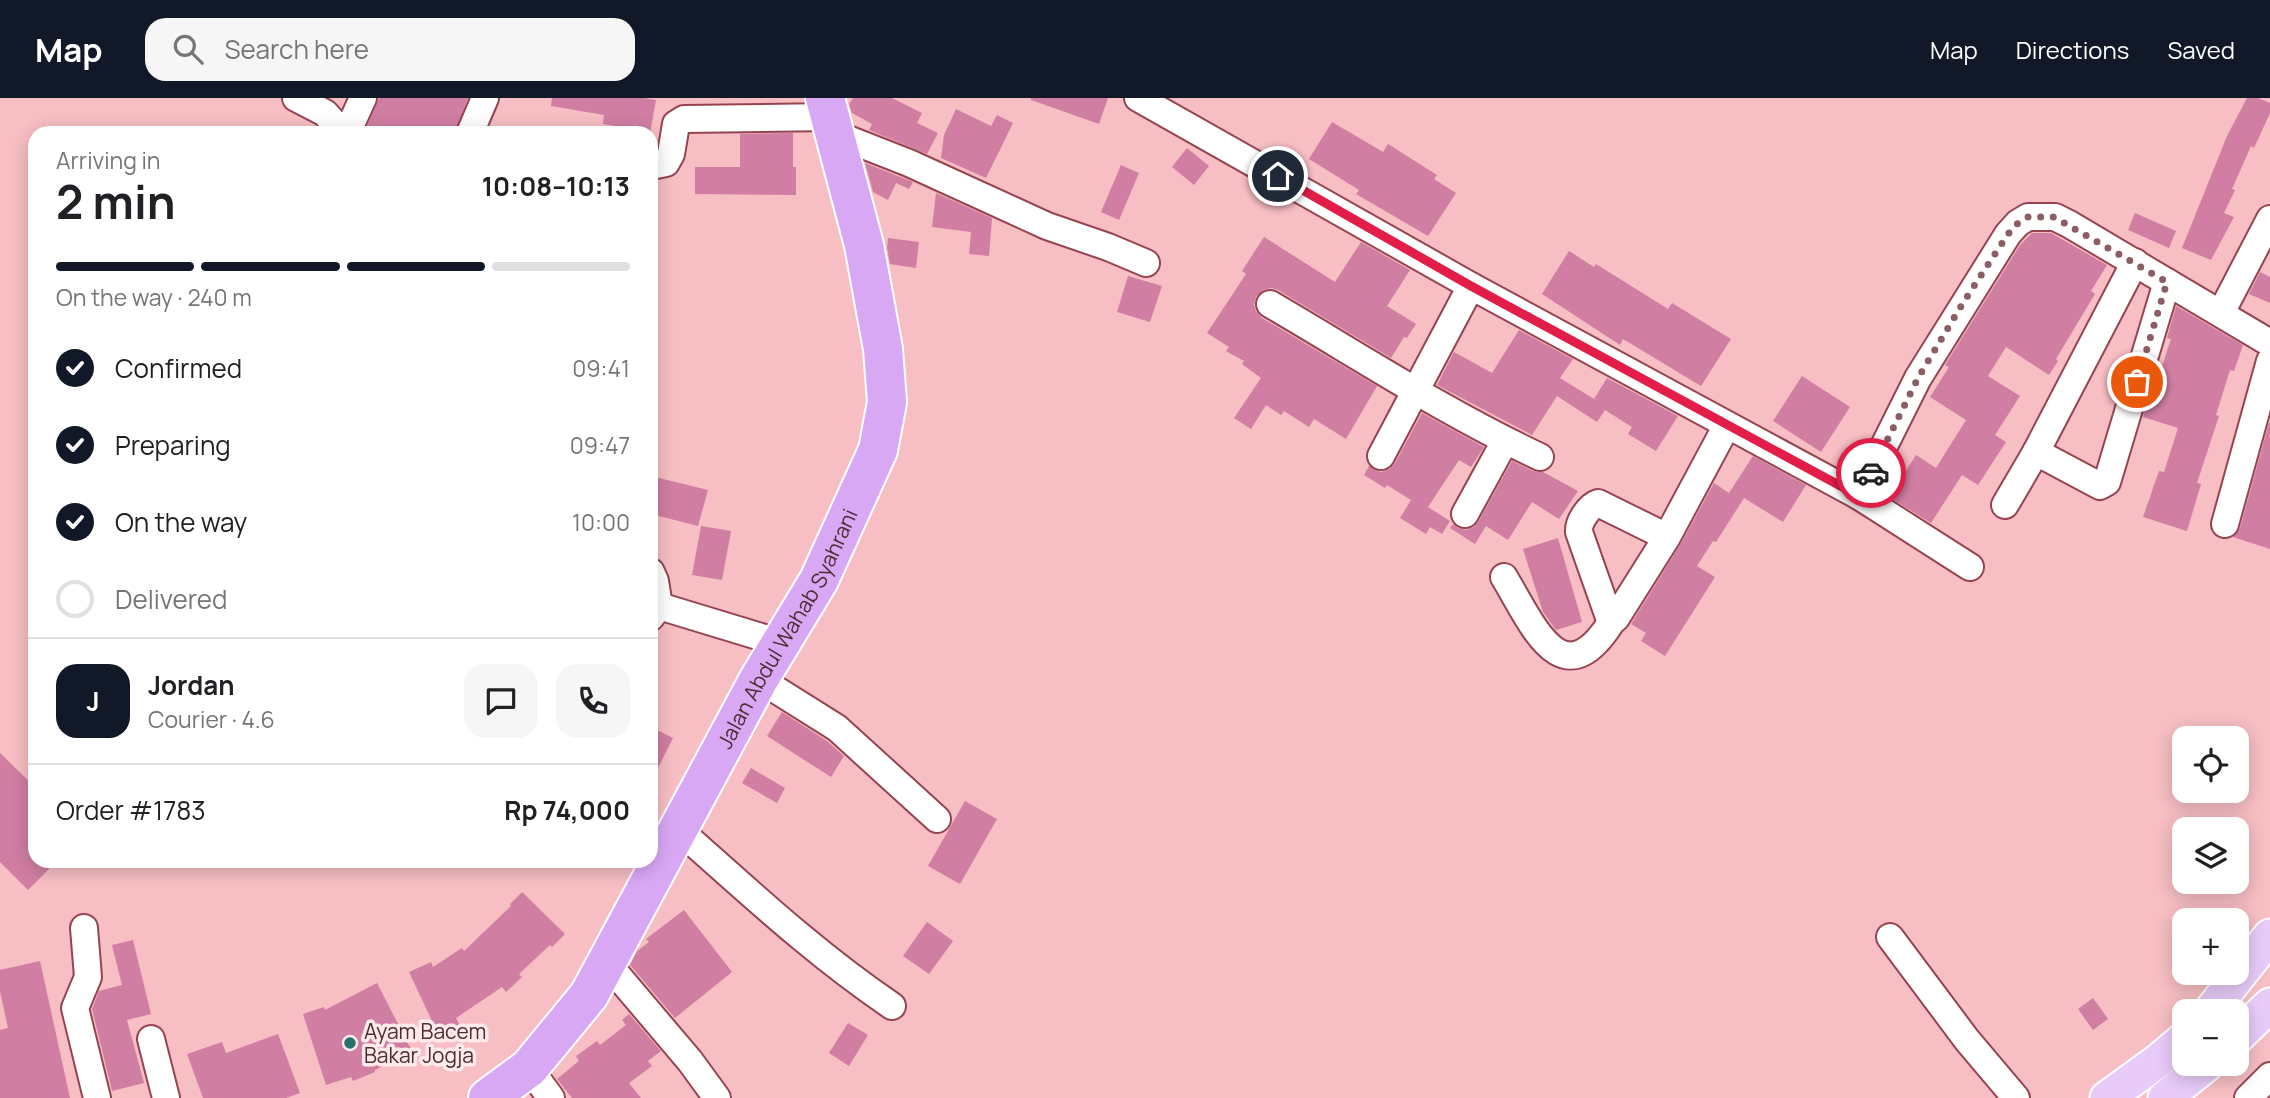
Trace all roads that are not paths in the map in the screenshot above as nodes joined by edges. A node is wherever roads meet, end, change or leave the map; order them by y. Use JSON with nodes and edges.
{"nodes":[{"id":1,"x":363,"y":98,"type":"edge"},
{"id":2,"x":485,"y":98,"type":"edge"},
{"id":3,"x":1138,"y":98,"type":"edge"},
{"id":4,"x":312,"y":102,"type":"edge"},
{"id":5,"x":830,"y":116,"type":"edge"},
{"id":6,"x":338,"y":126,"type":"edge"},
{"id":7,"x":349,"y":126,"type":"edge"},
{"id":8,"x":473,"y":126,"type":"edge"},
{"id":9,"x":658,"y":165,"type":"edge"},
{"id":10,"x":2270,"y":219,"type":"edge"},
{"id":11,"x":2135,"y":262,"type":"junction"},
{"id":12,"x":1146,"y":263,"type":"dead end"},
{"id":13,"x":2167,"y":282,"type":"junction"},
{"id":14,"x":1471,"y":286,"type":"junction"},
{"id":15,"x":1270,"y":304,"type":"dead end"},
{"id":16,"x":2221,"y":313,"type":"junction"},
{"id":17,"x":2270,"y":343,"type":"edge"},
{"id":18,"x":2270,"y":361,"type":"edge"},
{"id":19,"x":1417,"y":390,"type":"junction"},
{"id":20,"x":1727,"y":425,"type":"junction"},
{"id":21,"x":1505,"y":441,"type":"junction"},
{"id":22,"x":2036,"y":452,"type":"junction"},
{"id":23,"x":1381,"y":456,"type":"dead end"},
{"id":24,"x":1540,"y":457,"type":"dead end"},
{"id":25,"x":1859,"y":496,"type":"junction"},
{"id":26,"x":2005,"y":505,"type":"dead end"},
{"id":27,"x":1465,"y":514,"type":"dead end"},
{"id":28,"x":2225,"y":524,"type":"dead end"},
{"id":29,"x":1667,"y":537,"type":"junction"},
{"id":30,"x":1970,"y":568,"type":"dead end"},
{"id":31,"x":1504,"y":577,"type":"dead end"},
{"id":32,"x":658,"y":612,"type":"edge"},
{"id":33,"x":1612,"y":621,"type":"junction"},
{"id":34,"x":781,"y":643,"type":"junction"},
{"id":35,"x":759,"y":679,"type":"junction"},
{"id":36,"x":937,"y":820,"type":"dead end"},
{"id":37,"x":679,"y":830,"type":"junction"},
{"id":38,"x":84,"y":928,"type":"dead end"},
{"id":39,"x":2270,"y":936,"type":"edge"},
{"id":40,"x":1891,"y":937,"type":"dead end"},
{"id":41,"x":607,"y":962,"type":"junction"},
{"id":42,"x":2220,"y":999,"type":"edge"},
{"id":43,"x":2270,"y":1005,"type":"edge"},
{"id":44,"x":892,"y":1006,"type":"dead end"},
{"id":45,"x":2249,"y":1025,"type":"edge"},
{"id":46,"x":151,"y":1039,"type":"dead end"},
{"id":47,"x":2172,"y":1050,"type":"edge"},
{"id":48,"x":2194,"y":1076,"type":"edge"},
{"id":49,"x":2270,"y":1076,"type":"edge"},
{"id":50,"x":523,"y":1088,"type":"edge"},
{"id":51,"x":2171,"y":1097,"type":"edge"},
{"id":52,"x":97,"y":1098,"type":"edge"},
{"id":53,"x":166,"y":1098,"type":"edge"},
{"id":54,"x":717,"y":1098,"type":"edge"},
{"id":55,"x":2015,"y":1098,"type":"edge"},
{"id":56,"x":2107,"y":1098,"type":"edge"},
{"id":57,"x":2248,"y":1098,"type":"edge"}],
"edges":[{"from":1,"to":7,"type":"street"},
{"from":2,"to":8,"type":"street"},
{"from":3,"to":14,"type":"street"},
{"from":4,"to":6,"type":"street"},
{"from":5,"to":9,"type":"street"},
{"from":5,"to":12,"type":"street"},
{"from":5,"to":34,"type":"highway","name":"Jalan Abdul Wahab Syahrani"},
{"from":10,"to":16,"type":"street"},
{"from":11,"to":13,"type":"street"},
{"from":11,"to":22,"type":"street"},
{"from":11,"to":25,"type":"street"},
{"from":13,"to":16,"type":"street"},
{"from":13,"to":22,"type":"street"},
{"from":14,"to":19,"type":"street"},
{"from":14,"to":20,"type":"street"},
{"from":15,"to":19,"type":"street"},
{"from":16,"to":17,"type":"street"},
{"from":18,"to":28,"type":"street"},
{"from":19,"to":21,"type":"street"},
{"from":19,"to":23,"type":"street"},
{"from":20,"to":25,"type":"street"},
{"from":20,"to":29,"type":"street"},
{"from":21,"to":24,"type":"street"},
{"from":21,"to":27,"type":"street"},
{"from":22,"to":26,"type":"street"},
{"from":25,"to":30,"type":"street"},
{"from":29,"to":33,"type":"street"},
{"from":29,"to":33,"type":"street"},
{"from":31,"to":33,"type":"street"},
{"from":32,"to":34,"type":"street"},
{"from":34,"to":35,"type":"highway","name":"Jalan Abdul Wahab Syahrani"},
{"from":35,"to":36,"type":"street"},
{"from":35,"to":37,"type":"highway","name":"Jalan Abdul Wahab Syahrani"},
{"from":37,"to":41,"type":"highway","name":"Jalan Abdul Wahab Syahrani"},
{"from":37,"to":44,"type":"street"},
{"from":38,"to":52,"type":"street"},
{"from":39,"to":42,"type":"main road"},
{"from":40,"to":55,"type":"street"},
{"from":41,"to":50,"type":"highway","name":"Jalan Abdul Wahab Syahrani"},
{"from":41,"to":54,"type":"street"},
{"from":43,"to":45,"type":"main road"},
{"from":46,"to":53,"type":"street"},
{"from":47,"to":56,"type":"main road"},
{"from":48,"to":51,"type":"main road"},
{"from":49,"to":57,"type":"street"}]}
